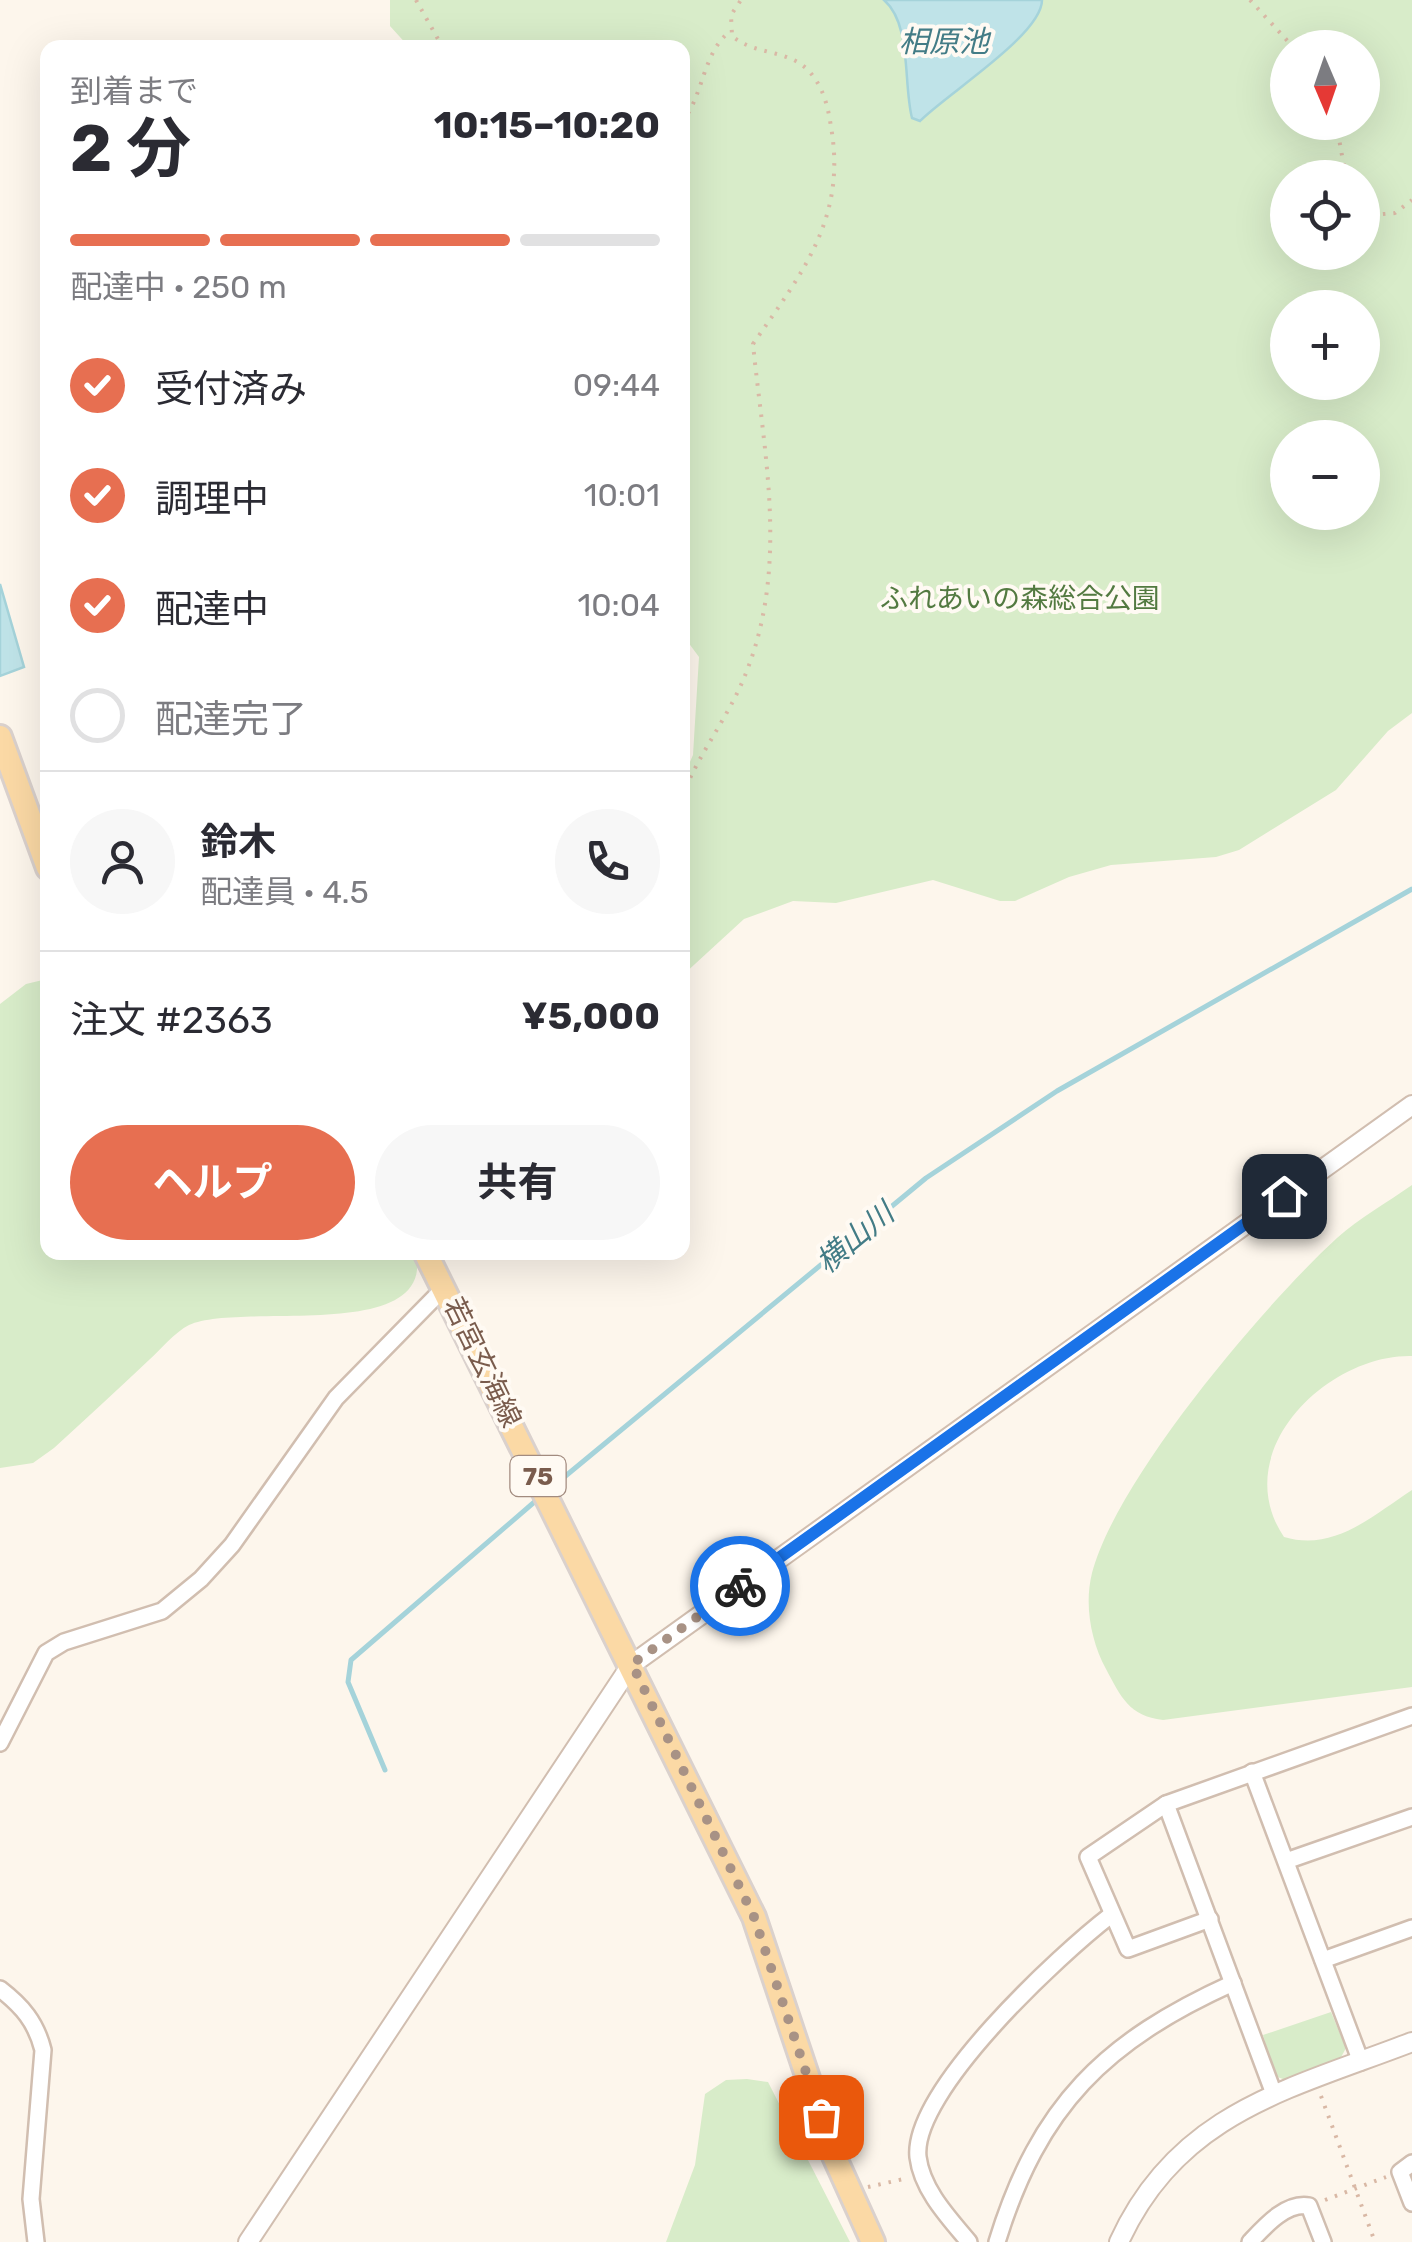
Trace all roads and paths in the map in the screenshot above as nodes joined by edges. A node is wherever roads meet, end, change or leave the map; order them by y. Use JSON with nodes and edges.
{"nodes":[{"id":1,"x":416,"y":0,"type":"edge"},
{"id":2,"x":741,"y":0,"type":"edge"},
{"id":3,"x":1250,"y":0,"type":"edge"},
{"id":4,"x":1278,"y":30,"type":"edge"},
{"id":5,"x":730,"y":31,"type":"junction"},
{"id":6,"x":438,"y":40,"type":"edge"},
{"id":7,"x":690,"y":104,"type":"edge"},
{"id":8,"x":1412,"y":200,"type":"edge"},
{"id":9,"x":1380,"y":214,"type":"edge"},
{"id":10,"x":0,"y":737,"type":"edge"},
{"id":11,"x":690,"y":783,"type":"edge"},
{"id":12,"x":40,"y":846,"type":"edge"},
{"id":13,"x":1412,"y":1105,"type":"edge"},
{"id":14,"x":430,"y":1260,"type":"edge"},
{"id":15,"x":446,"y":1287,"type":"junction"},
{"id":16,"x":632,"y":1664,"type":"junction"},
{"id":17,"x":1412,"y":1716,"type":"edge"},
{"id":18,"x":0,"y":1743,"type":"edge"},
{"id":19,"x":1252,"y":1772,"type":"junction"},
{"id":20,"x":1166,"y":1804,"type":"junction"},
{"id":21,"x":1412,"y":1817,"type":"edge"},
{"id":22,"x":1286,"y":1861,"type":"junction"},
{"id":23,"x":1111,"y":1915,"type":"junction"},
{"id":24,"x":1210,"y":1918,"type":"junction"},
{"id":25,"x":1412,"y":1928,"type":"edge"},
{"id":26,"x":1323,"y":1960,"type":"junction"},
{"id":27,"x":1233,"y":1984,"type":"junction"},
{"id":28,"x":0,"y":1988,"type":"edge"},
{"id":29,"x":1412,"y":2042,"type":"edge"},
{"id":30,"x":1361,"y":2062,"type":"junction"},
{"id":31,"x":1315,"y":2079,"type":"junction"},
{"id":32,"x":1274,"y":2094,"type":"junction"},
{"id":33,"x":1406,"y":2168,"type":"edge"},
{"id":34,"x":922,"y":2175,"type":"junction"},
{"id":35,"x":1354,"y":2188,"type":"junction"},
{"id":36,"x":847,"y":2192,"type":"junction"},
{"id":37,"x":1412,"y":2203,"type":"edge"},
{"id":38,"x":1309,"y":2206,"type":"junction"},
{"id":39,"x":36,"y":2242,"type":"edge"},
{"id":40,"x":248,"y":2242,"type":"edge"},
{"id":41,"x":873,"y":2242,"type":"edge"},
{"id":42,"x":969,"y":2242,"type":"edge"},
{"id":43,"x":997,"y":2242,"type":"edge"},
{"id":44,"x":1119,"y":2242,"type":"edge"},
{"id":45,"x":1250,"y":2242,"type":"edge"},
{"id":46,"x":1322,"y":2242,"type":"edge"},
{"id":47,"x":1375,"y":2242,"type":"edge"}],
"edges":[{"from":1,"to":6,"type":"path"},
{"from":2,"to":5,"type":"path"},
{"from":3,"to":4,"type":"path"},
{"from":5,"to":7,"type":"path"},
{"from":5,"to":11,"type":"path"},
{"from":8,"to":9,"type":"path"},
{"from":10,"to":12,"type":"main road"},
{"from":13,"to":16,"type":"street"},
{"from":14,"to":15,"type":"main road","name":"若宮玄海線","number":"75"},
{"from":15,"to":16,"type":"main road","name":"若宮玄海線","number":"75"},
{"from":15,"to":18,"type":"street"},
{"from":16,"to":36,"type":"main road","name":"若宮玄海線","number":"75"},
{"from":16,"to":40,"type":"street"},
{"from":17,"to":19,"type":"street"},
{"from":19,"to":20,"type":"street"},
{"from":19,"to":22,"type":"street"},
{"from":20,"to":23,"type":"street"},
{"from":20,"to":24,"type":"street"},
{"from":21,"to":22,"type":"street"},
{"from":22,"to":26,"type":"street"},
{"from":23,"to":24,"type":"street"},
{"from":23,"to":34,"type":"street"},
{"from":24,"to":27,"type":"street"},
{"from":25,"to":26,"type":"street"},
{"from":26,"to":30,"type":"street"},
{"from":27,"to":32,"type":"street"},
{"from":27,"to":43,"type":"street"},
{"from":28,"to":39,"type":"street"},
{"from":29,"to":30,"type":"street"},
{"from":30,"to":31,"type":"street"},
{"from":31,"to":32,"type":"street"},
{"from":31,"to":35,"type":"path"},
{"from":32,"to":44,"type":"street"},
{"from":33,"to":35,"type":"path"},
{"from":33,"to":37,"type":"street"},
{"from":34,"to":36,"type":"path"},
{"from":34,"to":42,"type":"street"},
{"from":35,"to":38,"type":"path"},
{"from":35,"to":47,"type":"path"},
{"from":36,"to":41,"type":"main road","name":"若宮玄海線","number":"75"},
{"from":38,"to":45,"type":"street"},
{"from":38,"to":46,"type":"street"}]}
